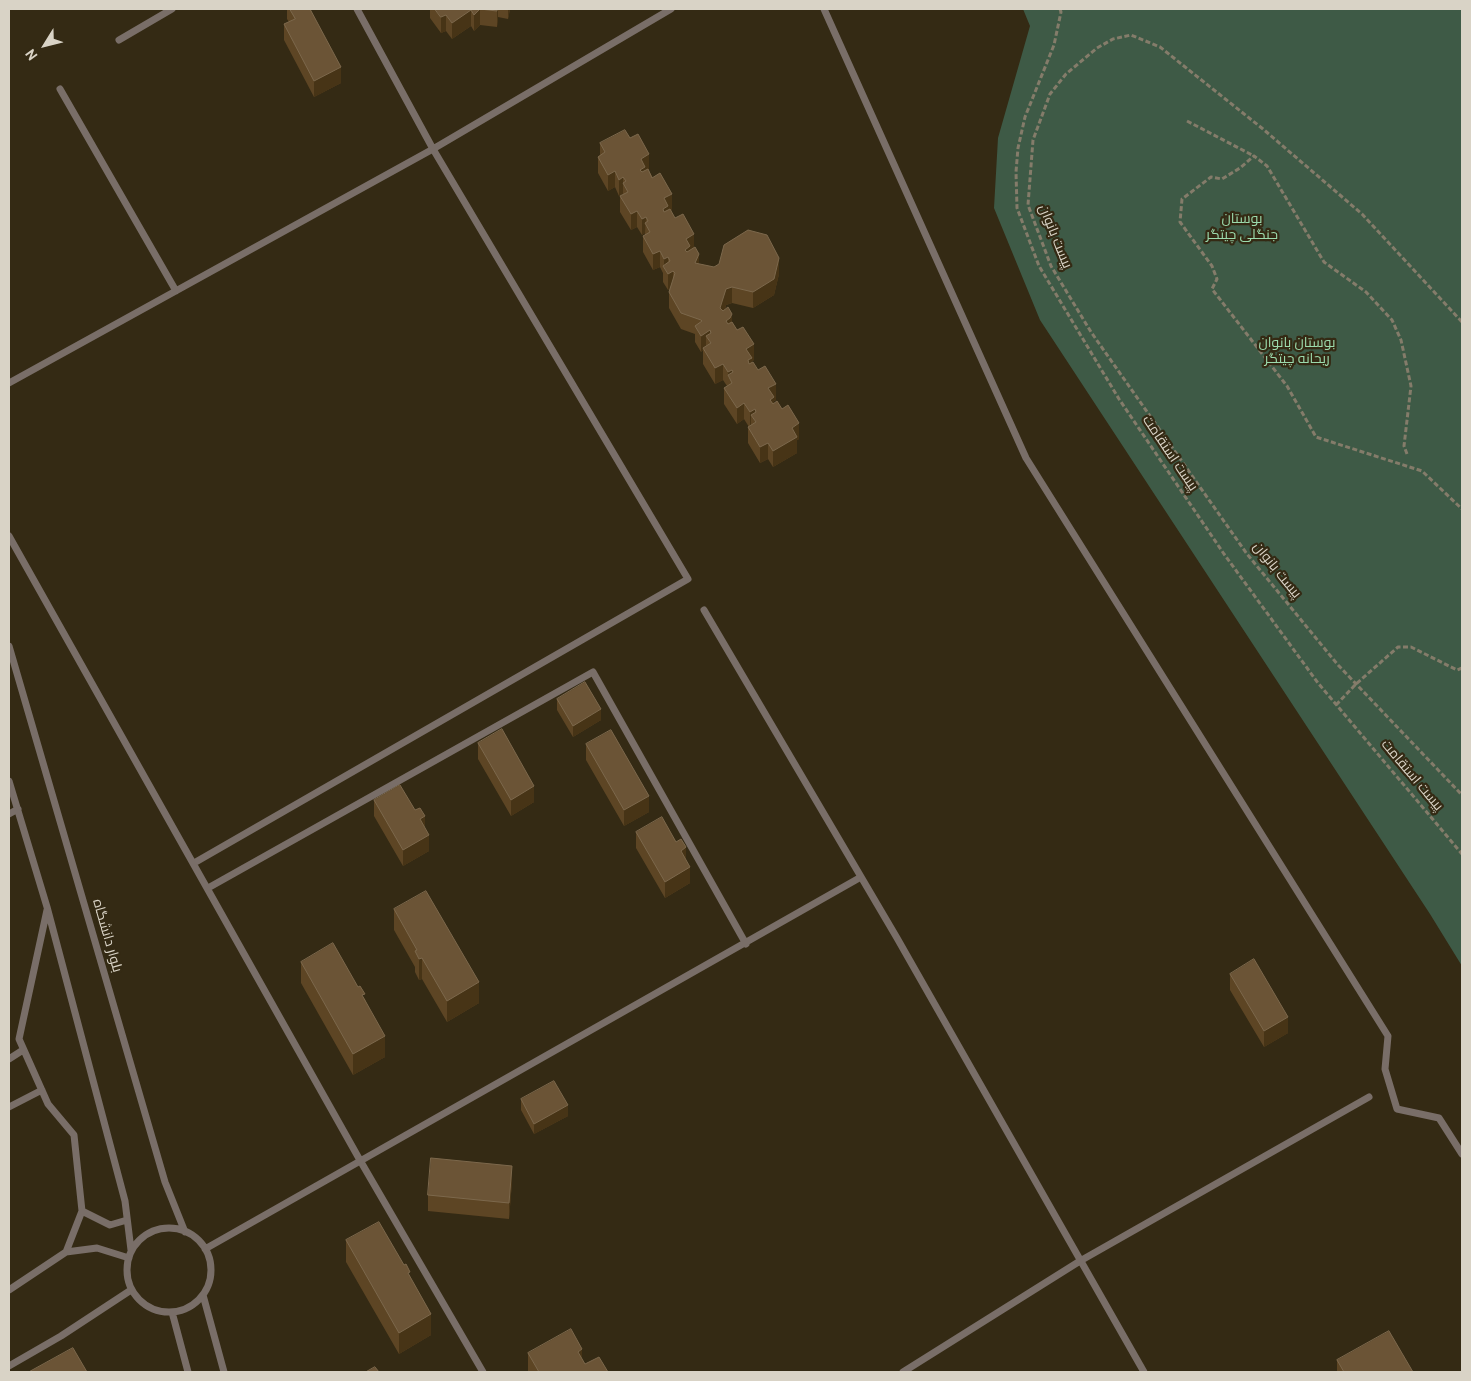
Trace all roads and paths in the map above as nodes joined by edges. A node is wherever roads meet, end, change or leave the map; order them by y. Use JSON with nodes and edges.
{"nodes":[{"id":1,"x":172,"y":9,"type":"edge"},
{"id":2,"x":357,"y":9,"type":"edge"},
{"id":3,"x":671,"y":9,"type":"edge"},
{"id":4,"x":824,"y":9,"type":"edge"},
{"id":5,"x":1060,"y":9,"type":"edge"},
{"id":6,"x":119,"y":40,"type":"dead end"},
{"id":7,"x":60,"y":89,"type":"dead end"},
{"id":8,"x":1187,"y":121,"type":"dead end"},
{"id":9,"x":433,"y":149,"type":"junction"},
{"id":10,"x":1254,"y":156,"type":"junction"},
{"id":11,"x":176,"y":291,"type":"junction"},
{"id":12,"x":1462,"y":322,"type":"edge"},
{"id":13,"x":9,"y":383,"type":"edge"},
{"id":14,"x":1407,"y":454,"type":"dead end"},
{"id":15,"x":1462,"y":509,"type":"edge"},
{"id":16,"x":9,"y":536,"type":"edge"},
{"id":17,"x":704,"y":610,"type":"dead end"},
{"id":18,"x":9,"y":646,"type":"edge"},
{"id":19,"x":1462,"y":668,"type":"edge"},
{"id":20,"x":1356,"y":684,"type":"junction"},
{"id":21,"x":1336,"y":705,"type":"junction"},
{"id":22,"x":9,"y":781,"type":"edge"},
{"id":23,"x":1462,"y":795,"type":"edge"},
{"id":24,"x":18,"y":810,"type":"junction"},
{"id":25,"x":9,"y":814,"type":"edge"},
{"id":26,"x":1462,"y":854,"type":"edge"},
{"id":27,"x":194,"y":864,"type":"junction"},
{"id":28,"x":861,"y":877,"type":"junction"},
{"id":29,"x":208,"y":888,"type":"junction"},
{"id":30,"x":47,"y":907,"type":"junction"},
{"id":31,"x":746,"y":944,"type":"junction"},
{"id":32,"x":24,"y":1050,"type":"junction"},
{"id":33,"x":9,"y":1059,"type":"edge"},
{"id":34,"x":42,"y":1090,"type":"junction"},
{"id":35,"x":1369,"y":1097,"type":"dead end"},
{"id":36,"x":9,"y":1107,"type":"edge"},
{"id":37,"x":1462,"y":1154,"type":"edge"},
{"id":38,"x":361,"y":1162,"type":"junction"},
{"id":39,"x":82,"y":1210,"type":"junction"},
{"id":40,"x":127,"y":1220,"type":"junction"},
{"id":41,"x":186,"y":1232,"type":"junction"},
{"id":42,"x":205,"y":1249,"type":"junction"},
{"id":43,"x":131,"y":1250,"type":"junction"},
{"id":44,"x":66,"y":1252,"type":"junction"},
{"id":45,"x":128,"y":1258,"type":"junction"},
{"id":46,"x":1080,"y":1262,"type":"junction"},
{"id":47,"x":9,"y":1290,"type":"edge"},
{"id":48,"x":131,"y":1290,"type":"junction"},
{"id":49,"x":203,"y":1295,"type":"junction"},
{"id":50,"x":172,"y":1312,"type":"junction"},
{"id":51,"x":9,"y":1366,"type":"edge"},
{"id":52,"x":188,"y":1372,"type":"edge"},
{"id":53,"x":224,"y":1372,"type":"edge"},
{"id":54,"x":483,"y":1372,"type":"edge"},
{"id":55,"x":903,"y":1372,"type":"edge"},
{"id":56,"x":1144,"y":1372,"type":"edge"}],
"edges":[{"from":1,"to":6,"type":"lane"},
{"from":2,"to":9,"type":"lane"},
{"from":3,"to":9,"type":"lane"},
{"from":4,"to":37,"type":"lane"},
{"from":5,"to":21,"type":"path","name":"پیست استقامت"},
{"from":7,"to":11,"type":"lane"},
{"from":8,"to":10,"type":"path"},
{"from":9,"to":11,"type":"lane"},
{"from":9,"to":27,"type":"lane"},
{"from":10,"to":14,"type":"path"},
{"from":10,"to":15,"type":"path"},
{"from":11,"to":13,"type":"lane"},
{"from":12,"to":20,"type":"path","name":"پیست بانوان"},
{"from":16,"to":27,"type":"lane"},
{"from":17,"to":28,"type":"lane"},
{"from":18,"to":41,"type":"lane","name":"بلوار دانشگاه"},
{"from":19,"to":20,"type":"path"},
{"from":20,"to":21,"type":"path"},
{"from":20,"to":23,"type":"path","name":"پیست بانوان"},
{"from":21,"to":26,"type":"path","name":"پیست استقامت"},
{"from":22,"to":24,"type":"lane"},
{"from":24,"to":25,"type":"lane"},
{"from":24,"to":30,"type":"lane"},
{"from":27,"to":29,"type":"lane"},
{"from":28,"to":31,"type":"lane"},
{"from":28,"to":46,"type":"lane"},
{"from":29,"to":31,"type":"lane"},
{"from":29,"to":38,"type":"lane"},
{"from":30,"to":32,"type":"lane"},
{"from":30,"to":40,"type":"lane"},
{"from":31,"to":38,"type":"lane"},
{"from":32,"to":33,"type":"lane"},
{"from":32,"to":34,"type":"lane"},
{"from":34,"to":36,"type":"lane"},
{"from":34,"to":39,"type":"lane"},
{"from":35,"to":46,"type":"lane"},
{"from":38,"to":42,"type":"lane"},
{"from":38,"to":54,"type":"lane"},
{"from":39,"to":40,"type":"lane"},
{"from":39,"to":44,"type":"lane"},
{"from":40,"to":43,"type":"lane"},
{"from":41,"to":42,"type":"lane"},
{"from":41,"to":43,"type":"lane"},
{"from":42,"to":49,"type":"lane"},
{"from":43,"to":45,"type":"lane"},
{"from":44,"to":45,"type":"lane"},
{"from":44,"to":47,"type":"lane"},
{"from":45,"to":48,"type":"lane"},
{"from":46,"to":55,"type":"lane"},
{"from":46,"to":56,"type":"lane"},
{"from":48,"to":50,"type":"lane"},
{"from":48,"to":51,"type":"lane"},
{"from":49,"to":50,"type":"lane"},
{"from":49,"to":53,"type":"lane"},
{"from":50,"to":52,"type":"lane"}]}
